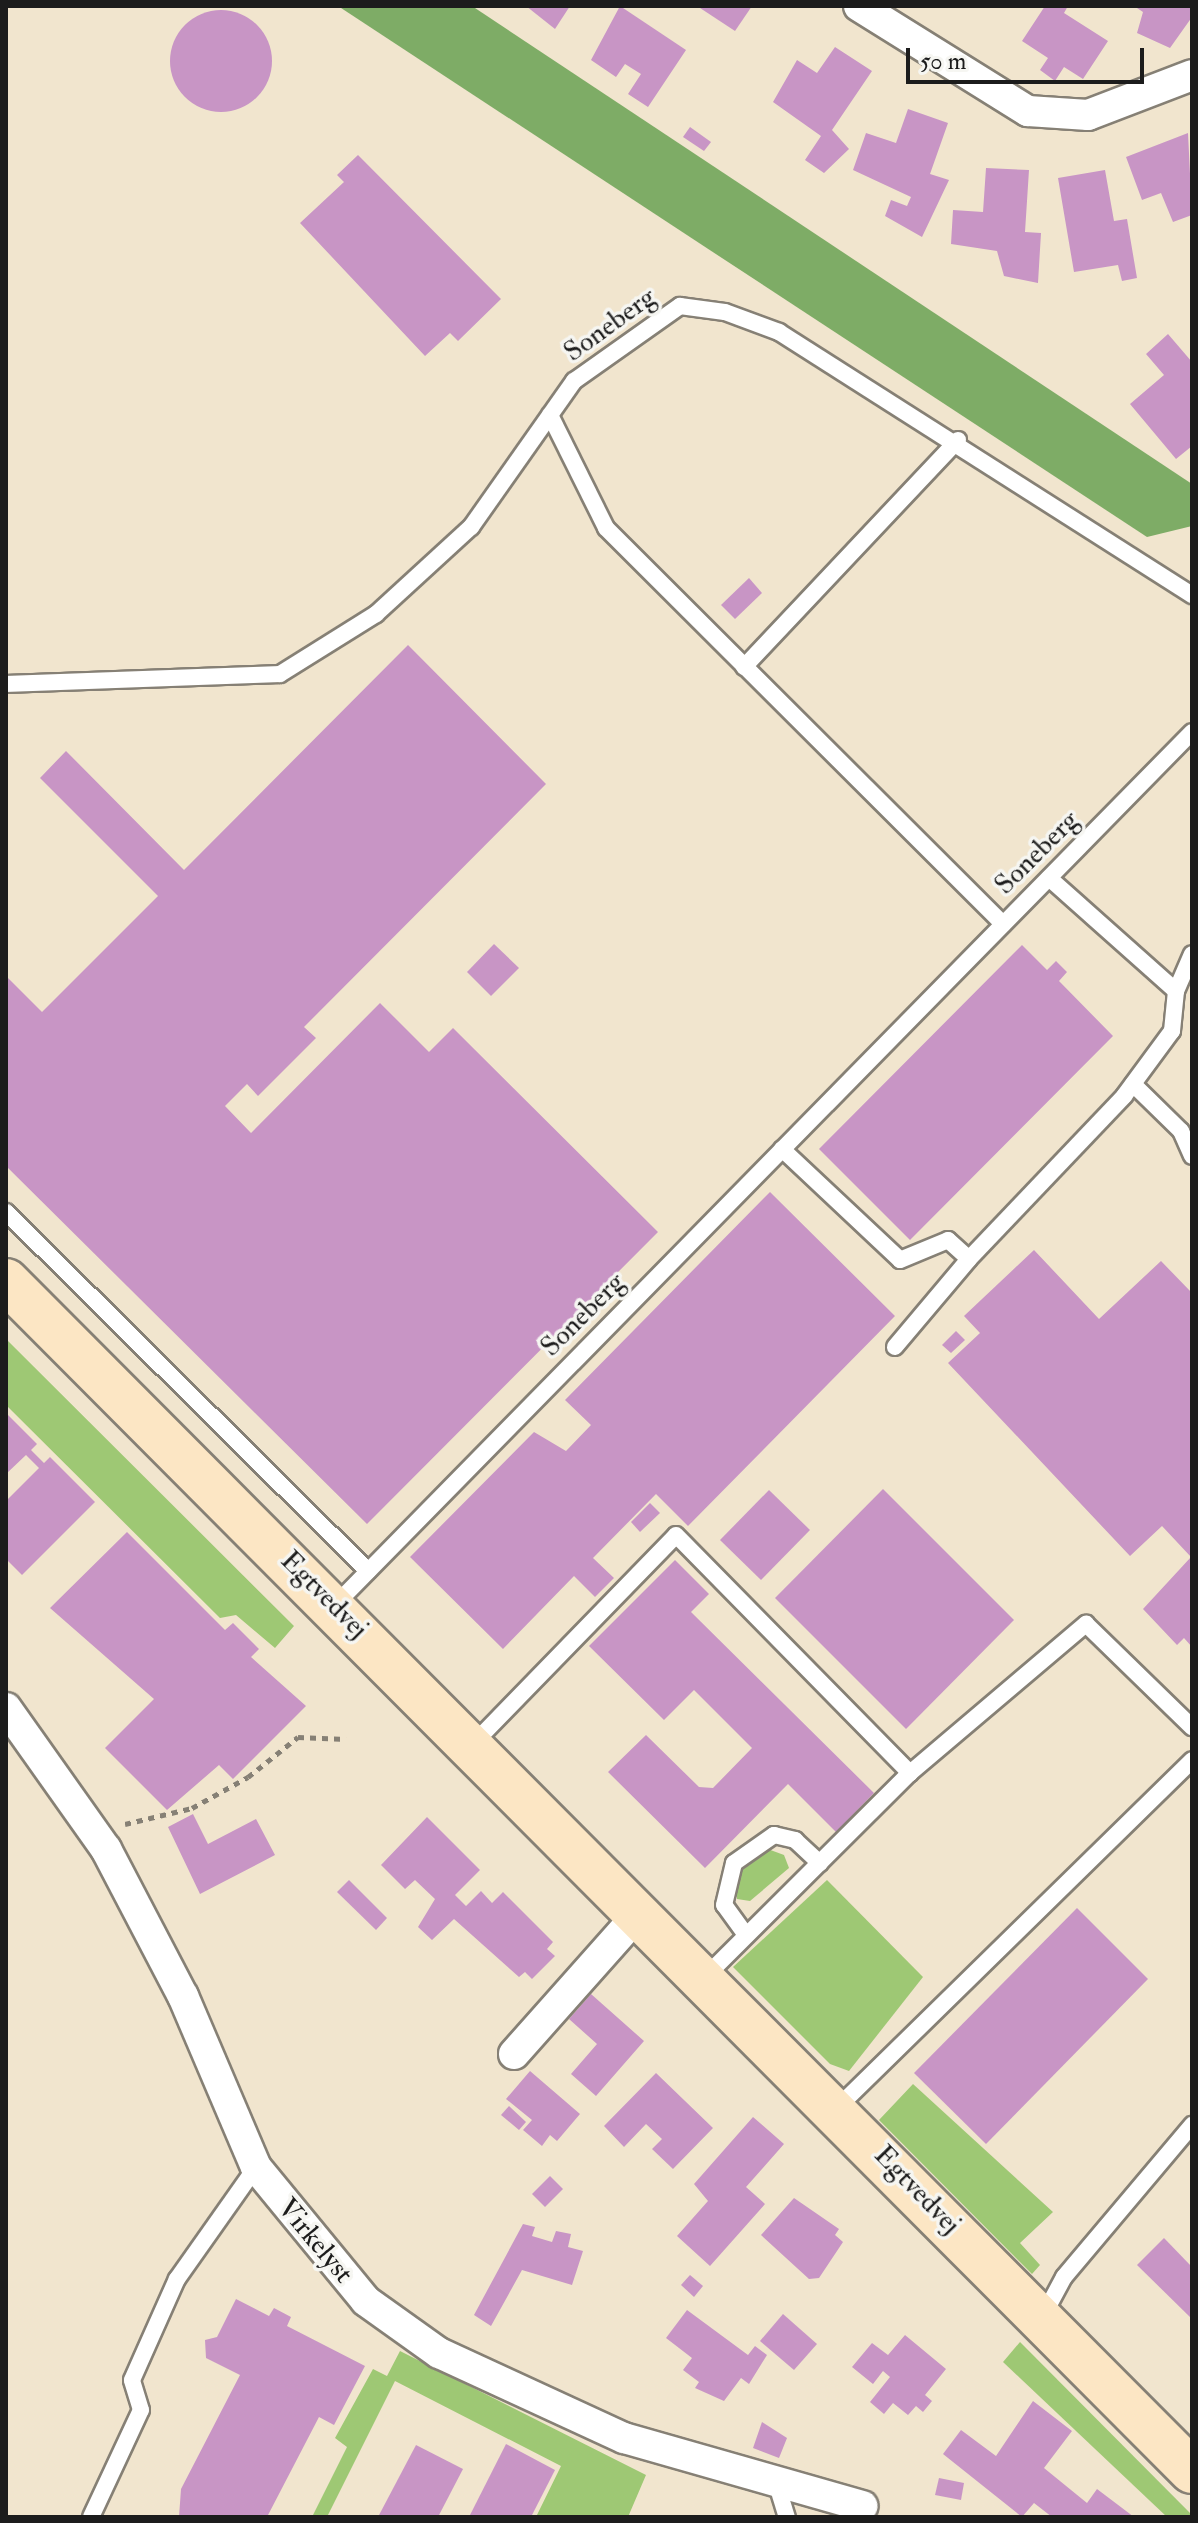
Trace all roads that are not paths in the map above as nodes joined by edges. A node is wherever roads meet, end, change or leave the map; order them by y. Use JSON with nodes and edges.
{"nodes":[{"id":1,"x":859,"y":6,"type":"edge"},
{"id":2,"x":1192,"y":75,"type":"edge"},
{"id":3,"x":550,"y":415,"type":"junction"},
{"id":4,"x":958,"y":440,"type":"junction"},
{"id":5,"x":1192,"y":595,"type":"edge"},
{"id":6,"x":744,"y":667,"type":"junction"},
{"id":7,"x":6,"y":684,"type":"edge"},
{"id":8,"x":1192,"y":732,"type":"edge"},
{"id":9,"x":1049,"y":878,"type":"junction"},
{"id":10,"x":1003,"y":924,"type":"junction"},
{"id":11,"x":1192,"y":954,"type":"edge"},
{"id":12,"x":1176,"y":991,"type":"junction"},
{"id":13,"x":1133,"y":1084,"type":"junction"},
{"id":14,"x":782,"y":1149,"type":"junction"},
{"id":15,"x":1192,"y":1156,"type":"edge"},
{"id":16,"x":6,"y":1213,"type":"edge"},
{"id":17,"x":969,"y":1259,"type":"junction"},
{"id":18,"x":6,"y":1281,"type":"edge"},
{"id":19,"x":895,"y":1347,"type":"dead end"},
{"id":20,"x":368,"y":1571,"type":"junction"},
{"id":21,"x":335,"y":1605,"type":"junction"},
{"id":22,"x":6,"y":1708,"type":"edge"},
{"id":23,"x":1192,"y":1727,"type":"edge"},
{"id":24,"x":473,"y":1744,"type":"junction"},
{"id":25,"x":1192,"y":1760,"type":"edge"},
{"id":26,"x":910,"y":1773,"type":"junction"},
{"id":27,"x":820,"y":1863,"type":"junction"},
{"id":28,"x":641,"y":1911,"type":"junction"},
{"id":29,"x":746,"y":1935,"type":"junction"},
{"id":30,"x":706,"y":1976,"type":"junction"},
{"id":31,"x":514,"y":2054,"type":"dead end"},
{"id":32,"x":837,"y":2108,"type":"junction"},
{"id":33,"x":1192,"y":2125,"type":"edge"},
{"id":34,"x":256,"y":2167,"type":"junction"},
{"id":35,"x":1042,"y":2318,"type":"junction"},
{"id":36,"x":1192,"y":2471,"type":"edge"},
{"id":37,"x":777,"y":2485,"type":"junction"},
{"id":38,"x":870,"y":2511,"type":"edge"},
{"id":39,"x":91,"y":2517,"type":"edge"},
{"id":40,"x":787,"y":2517,"type":"edge"}],
"edges":[{"from":1,"to":2,"type":"street"},
{"from":3,"to":4,"type":"lane","name":"Soneberg"},
{"from":3,"to":6,"type":"lane"},
{"from":3,"to":7,"type":"lane","name":"Soneberg"},
{"from":4,"to":5,"type":"lane","name":"Soneberg"},
{"from":4,"to":6,"type":"lane"},
{"from":6,"to":10,"type":"lane"},
{"from":8,"to":9,"type":"lane","name":"Soneberg"},
{"from":9,"to":10,"type":"lane","name":"Soneberg"},
{"from":9,"to":12,"type":"lane"},
{"from":10,"to":14,"type":"lane","name":"Soneberg"},
{"from":11,"to":12,"type":"lane"},
{"from":12,"to":13,"type":"lane"},
{"from":13,"to":15,"type":"lane"},
{"from":13,"to":17,"type":"lane"},
{"from":14,"to":17,"type":"lane"},
{"from":14,"to":20,"type":"lane","name":"Soneberg"},
{"from":16,"to":20,"type":"lane"},
{"from":17,"to":19,"type":"lane"},
{"from":18,"to":21,"type":"street","name":"Egtvedvej"},
{"from":20,"to":21,"type":"lane","name":"Soneberg"},
{"from":21,"to":24,"type":"street","name":"Egtvedvej"},
{"from":22,"to":34,"type":"street","name":"Virkelyst"},
{"from":23,"to":26,"type":"lane"},
{"from":24,"to":26,"type":"lane"},
{"from":24,"to":28,"type":"street","name":"Egtvedvej"},
{"from":25,"to":32,"type":"lane"},
{"from":26,"to":27,"type":"lane"},
{"from":27,"to":29,"type":"lane"},
{"from":27,"to":29,"type":"lane"},
{"from":28,"to":30,"type":"street","name":"Egtvedvej"},
{"from":28,"to":31,"type":"street"},
{"from":29,"to":30,"type":"lane"},
{"from":30,"to":32,"type":"street","name":"Egtvedvej"},
{"from":32,"to":35,"type":"street","name":"Egtvedvej"},
{"from":33,"to":35,"type":"lane"},
{"from":34,"to":37,"type":"street","name":"Virkelyst"},
{"from":34,"to":39,"type":"lane"},
{"from":35,"to":36,"type":"street","name":"Egtvedvej"},
{"from":37,"to":38,"type":"street","name":"Virkelyst"},
{"from":37,"to":40,"type":"lane"}]}
